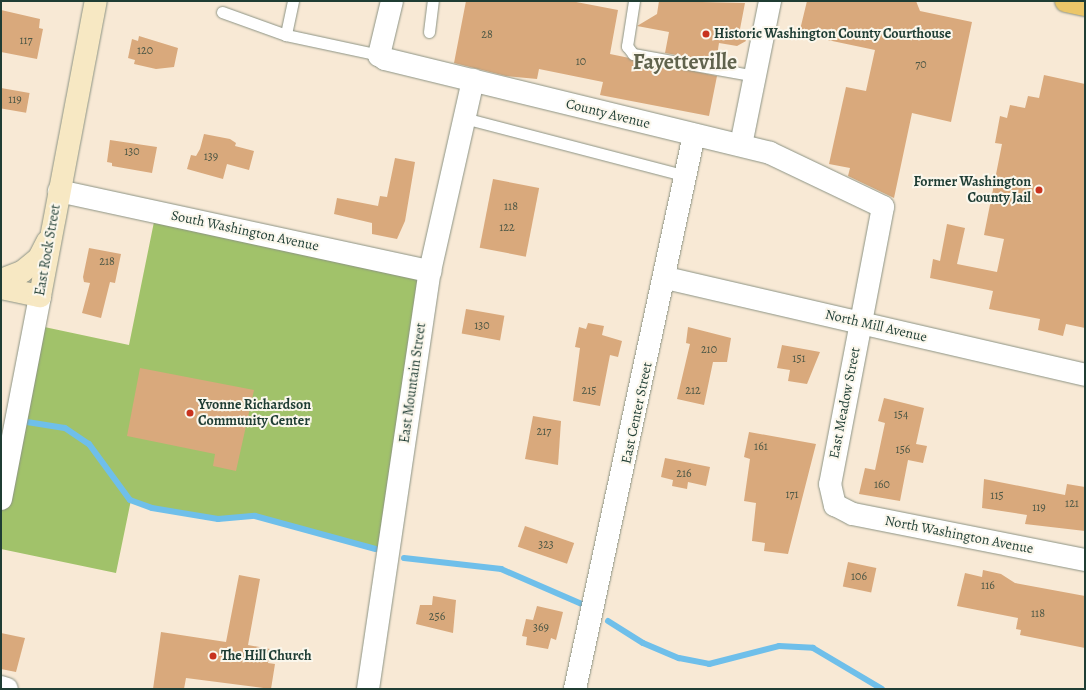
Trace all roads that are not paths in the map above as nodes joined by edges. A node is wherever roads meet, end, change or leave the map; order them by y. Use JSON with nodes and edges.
{"nodes":[{"id":1,"x":96,"y":1,"type":"edge"},
{"id":2,"x":293,"y":1,"type":"edge"},
{"id":3,"x":392,"y":1,"type":"edge"},
{"id":4,"x":433,"y":1,"type":"edge"},
{"id":5,"x":634,"y":1,"type":"edge"},
{"id":6,"x":770,"y":1,"type":"edge"},
{"id":7,"x":1066,"y":1,"type":"edge"},
{"id":8,"x":1085,"y":5,"type":"edge"},
{"id":9,"x":222,"y":12,"type":"dead end"},
{"id":10,"x":429,"y":32,"type":"dead end"},
{"id":11,"x":286,"y":35,"type":"junction"},
{"id":12,"x":379,"y":55,"type":"junction"},
{"id":13,"x":755,"y":76,"type":"junction"},
{"id":14,"x":473,"y":80,"type":"junction"},
{"id":15,"x":464,"y":118,"type":"junction"},
{"id":16,"x":694,"y":135,"type":"junction"},
{"id":17,"x":741,"y":145,"type":"junction"},
{"id":18,"x":686,"y":176,"type":"junction"},
{"id":19,"x":59,"y":191,"type":"junction"},
{"id":20,"x":883,"y":207,"type":"joint"},
{"id":21,"x":51,"y":234,"type":"junction"},
{"id":22,"x":430,"y":271,"type":"junction"},
{"id":23,"x":666,"y":278,"type":"junction"},
{"id":24,"x":1,"y":280,"type":"edge"},
{"id":25,"x":1,"y":288,"type":"edge"},
{"id":26,"x":40,"y":296,"type":"junction"},
{"id":27,"x":861,"y":323,"type":"junction"},
{"id":28,"x":1085,"y":375,"type":"edge"},
{"id":29,"x":1,"y":499,"type":"edge"},
{"id":30,"x":835,"y":505,"type":"joint"},
{"id":31,"x":1085,"y":560,"type":"edge"},
{"id":32,"x":1,"y":687,"type":"edge"},
{"id":33,"x":8,"y":689,"type":"edge"},
{"id":34,"x":368,"y":689,"type":"edge"},
{"id":35,"x":575,"y":689,"type":"edge"}],
"edges":[{"from":1,"to":19,"type":"street","name":"East Rock Street"},
{"from":2,"to":11,"type":"lane"},
{"from":3,"to":12,"type":"street"},
{"from":4,"to":10,"type":"lane"},
{"from":5,"to":13,"type":"lane"},
{"from":6,"to":13,"type":"street"},
{"from":7,"to":8,"type":"main road"},
{"from":9,"to":11,"type":"lane"},
{"from":11,"to":12,"type":"lane"},
{"from":12,"to":14,"type":"street","name":"County Avenue"},
{"from":13,"to":17,"type":"street"},
{"from":14,"to":15,"type":"street","name":"East Mountain Street"},
{"from":14,"to":16,"type":"street","name":"County Avenue"},
{"from":15,"to":18,"type":"lane"},
{"from":15,"to":22,"type":"street","name":"East Mountain Street"},
{"from":16,"to":17,"type":"street","name":"County Avenue"},
{"from":16,"to":18,"type":"street","name":"East Center Street"},
{"from":17,"to":20,"type":"street","name":"County Avenue"},
{"from":18,"to":23,"type":"street","name":"East Center Street"},
{"from":19,"to":21,"type":"street","name":"East Rock Street"},
{"from":19,"to":22,"type":"street","name":"South Washington Avenue"},
{"from":20,"to":27,"type":"street","name":"East Meadow Street"},
{"from":21,"to":24,"type":"street"},
{"from":21,"to":26,"type":"street","name":"East Rock Street"},
{"from":22,"to":34,"type":"street","name":"East Mountain Street"},
{"from":23,"to":27,"type":"street","name":"North Mill Avenue"},
{"from":23,"to":35,"type":"street","name":"East Center Street"},
{"from":25,"to":26,"type":"street"},
{"from":26,"to":29,"type":"street","name":"East Rock Street"},
{"from":27,"to":28,"type":"street","name":"North Mill Avenue"},
{"from":27,"to":30,"type":"street","name":"East Meadow Street"},
{"from":30,"to":31,"type":"street","name":"North Washington Avenue"},
{"from":32,"to":33,"type":"street"}]}
